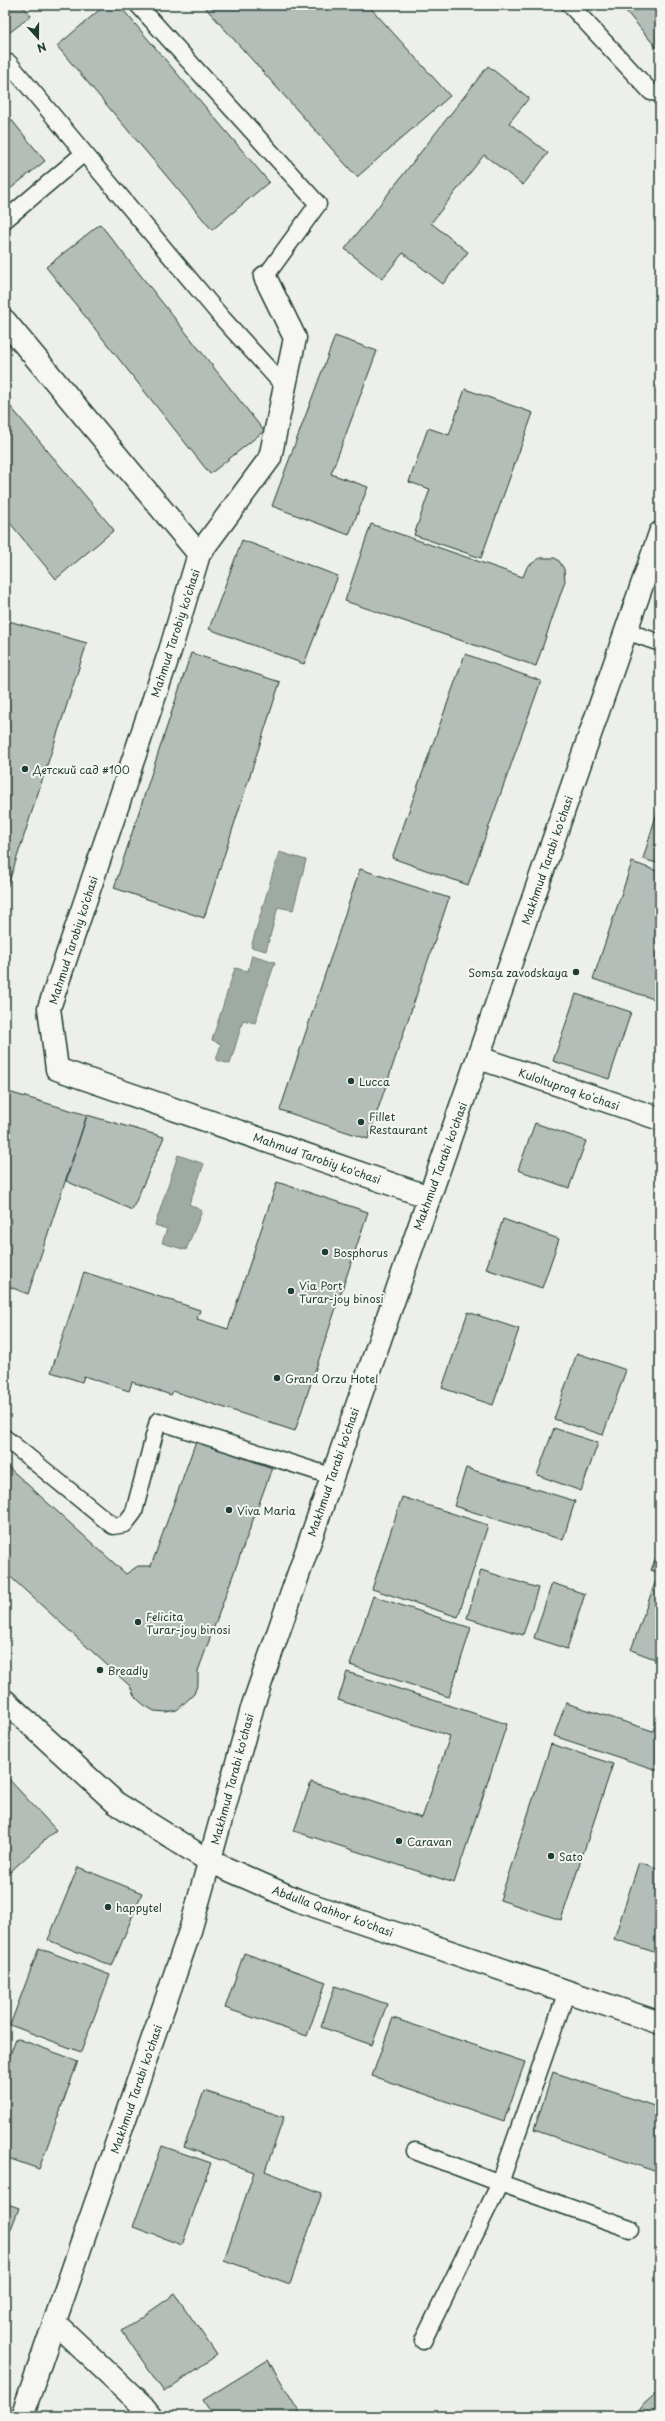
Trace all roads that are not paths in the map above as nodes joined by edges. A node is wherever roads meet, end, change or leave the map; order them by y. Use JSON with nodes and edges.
{"nodes":[{"id":1,"x":138,"y":5,"type":"edge"},
{"id":2,"x":570,"y":5,"type":"edge"},
{"id":3,"x":9,"y":63,"type":"dead end"},
{"id":4,"x":660,"y":93,"type":"edge"},
{"id":5,"x":83,"y":154,"type":"junction"},
{"id":6,"x":5,"y":220,"type":"edge"},
{"id":7,"x":266,"y":277,"type":"joint"},
{"id":8,"x":5,"y":321,"type":"edge"},
{"id":9,"x":285,"y":387,"type":"junction"},
{"id":10,"x":660,"y":533,"type":"edge"},
{"id":11,"x":200,"y":554,"type":"junction"},
{"id":12,"x":626,"y":631,"type":"junction"},
{"id":13,"x":660,"y":643,"type":"edge"},
{"id":14,"x":478,"y":1058,"type":"junction"},
{"id":15,"x":660,"y":1119,"type":"edge"},
{"id":16,"x":429,"y":1197,"type":"junction"},
{"id":17,"x":5,"y":1438,"type":"edge"},
{"id":18,"x":331,"y":1476,"type":"junction"},
{"id":19,"x":5,"y":1701,"type":"edge"},
{"id":20,"x":209,"y":1861,"type":"junction"},
{"id":21,"x":566,"y":1992,"type":"junction"},
{"id":22,"x":660,"y":2023,"type":"edge"},
{"id":23,"x":415,"y":2151,"type":"dead end"},
{"id":24,"x":500,"y":2183,"type":"junction"},
{"id":25,"x":630,"y":2229,"type":"dead end"},
{"id":26,"x":55,"y":2323,"type":"junction"},
{"id":27,"x":423,"y":2341,"type":"dead end"},
{"id":28,"x":22,"y":2416,"type":"edge"},
{"id":29,"x":151,"y":2416,"type":"edge"}],
"edges":[{"from":1,"to":7,"type":"lane"},
{"from":2,"to":4,"type":"lane"},
{"from":3,"to":5,"type":"lane"},
{"from":5,"to":6,"type":"lane"},
{"from":5,"to":9,"type":"lane"},
{"from":7,"to":9,"type":"street","name":"Mahmud Tarobiy ko'chasi"},
{"from":8,"to":11,"type":"street","name":"Mahmud Tarobiy ko'chasi"},
{"from":9,"to":11,"type":"street","name":"Mahmud Tarobiy ko'chasi"},
{"from":10,"to":12,"type":"street","name":"Makhmud Tarabi ko'chasi"},
{"from":11,"to":16,"type":"street","name":"Mahmud Tarobiy ko'chasi"},
{"from":12,"to":13,"type":"lane"},
{"from":12,"to":14,"type":"street","name":"Makhmud Tarabi ko'chasi"},
{"from":14,"to":15,"type":"street","name":"Kuloltuproq koʻchasi"},
{"from":14,"to":16,"type":"street","name":"Makhmud Tarabi ko'chasi"},
{"from":16,"to":18,"type":"street","name":"Makhmud Tarabi ko'chasi"},
{"from":17,"to":18,"type":"lane"},
{"from":18,"to":20,"type":"street","name":"Makhmud Tarabi ko'chasi"},
{"from":19,"to":20,"type":"street","name":"Abdulla Qahhor ko'chasi"},
{"from":20,"to":21,"type":"street","name":"Abdulla Qahhor ko'chasi"},
{"from":20,"to":26,"type":"street","name":"Makhmud Tarabi ko'chasi"},
{"from":21,"to":22,"type":"street","name":"Abdulla Qahhor ko'chasi"},
{"from":21,"to":24,"type":"lane"},
{"from":23,"to":24,"type":"lane"},
{"from":24,"to":25,"type":"lane"},
{"from":24,"to":27,"type":"lane"},
{"from":26,"to":28,"type":"street","name":"Makhmud Tarabi ko'chasi"},
{"from":26,"to":29,"type":"street"}]}
